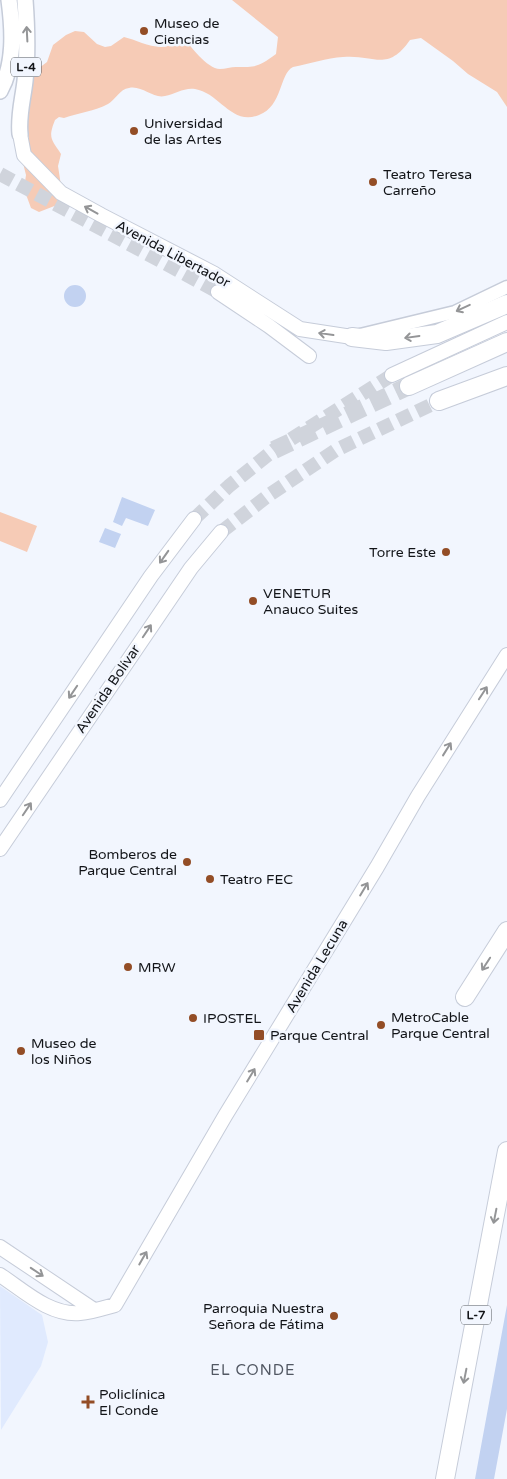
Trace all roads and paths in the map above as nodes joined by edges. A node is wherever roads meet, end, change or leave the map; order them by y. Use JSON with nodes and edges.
{"nodes":[{"id":1,"x":9,"y":0,"type":"edge"},
{"id":2,"x":25,"y":0,"type":"edge"},
{"id":3,"x":0,"y":91,"type":"edge"},
{"id":4,"x":20,"y":134,"type":"joint"},
{"id":5,"x":507,"y":287,"type":"edge"},
{"id":6,"x":507,"y":304,"type":"edge"},
{"id":7,"x":507,"y":322,"type":"edge"},
{"id":8,"x":300,"y":329,"type":"junction"},
{"id":9,"x":352,"y":337,"type":"junction"},
{"id":10,"x":507,"y":342,"type":"edge"},
{"id":11,"x":309,"y":356,"type":"dead end"},
{"id":12,"x":392,"y":375,"type":"tunnel mouth"},
{"id":13,"x":507,"y":376,"type":"edge"},
{"id":14,"x":409,"y":386,"type":"tunnel mouth"},
{"id":15,"x":507,"y":386,"type":"edge"},
{"id":16,"x":439,"y":402,"type":"joint"},
{"id":17,"x":194,"y":519,"type":"tunnel mouth"},
{"id":18,"x":221,"y":532,"type":"tunnel mouth"},
{"id":19,"x":507,"y":655,"type":"edge"},
{"id":20,"x":0,"y":800,"type":"edge"},
{"id":21,"x":0,"y":849,"type":"edge"},
{"id":22,"x":507,"y":931,"type":"edge"},
{"id":23,"x":465,"y":997,"type":"dead end"},
{"id":24,"x":507,"y":1151,"type":"edge"},
{"id":25,"x":0,"y":1247,"type":"edge"},
{"id":26,"x":0,"y":1275,"type":"edge"},
{"id":27,"x":75,"y":1298,"type":"junction"},
{"id":28,"x":51,"y":1308,"type":"junction"},
{"id":29,"x":94,"y":1310,"type":"junction"},
{"id":30,"x":445,"y":1479,"type":"edge"}],
"edges":[{"from":1,"to":3,"type":"main road"},
{"from":4,"to":2,"type":"main road","number":"L-4","one_way":true},
{"from":8,"to":4,"type":"main road","name":"Avenida Libertador","number":"L-4","one_way":true},
{"from":5,"to":9,"type":"street","one_way":true},
{"from":6,"to":9,"type":"highway","one_way":true},
{"from":7,"to":12,"type":"main road"},
{"from":9,"to":8,"type":"main road","name":"Avenida Libertador","one_way":true},
{"from":8,"to":11,"type":"main road"},
{"from":10,"to":14,"type":"highway"},
{"from":13,"to":16,"type":"highway"},
{"from":15,"to":16,"type":"main road"},
{"from":17,"to":20,"type":"main road","name":"Avenida Bolívar","one_way":true},
{"from":21,"to":18,"type":"main road","name":"Avenida Bolívar","one_way":true},
{"from":29,"to":19,"type":"main road","name":"Avenida Lecuna","one_way":true},
{"from":22,"to":23,"type":"highway","one_way":true},
{"from":24,"to":30,"type":"highway","number":"L-7","one_way":true},
{"from":25,"to":27,"type":"main road","one_way":true},
{"from":26,"to":28,"type":"main road"},
{"from":27,"to":28,"type":"main road"},
{"from":27,"to":29,"type":"main road"},
{"from":28,"to":29,"type":"main road"}]}
